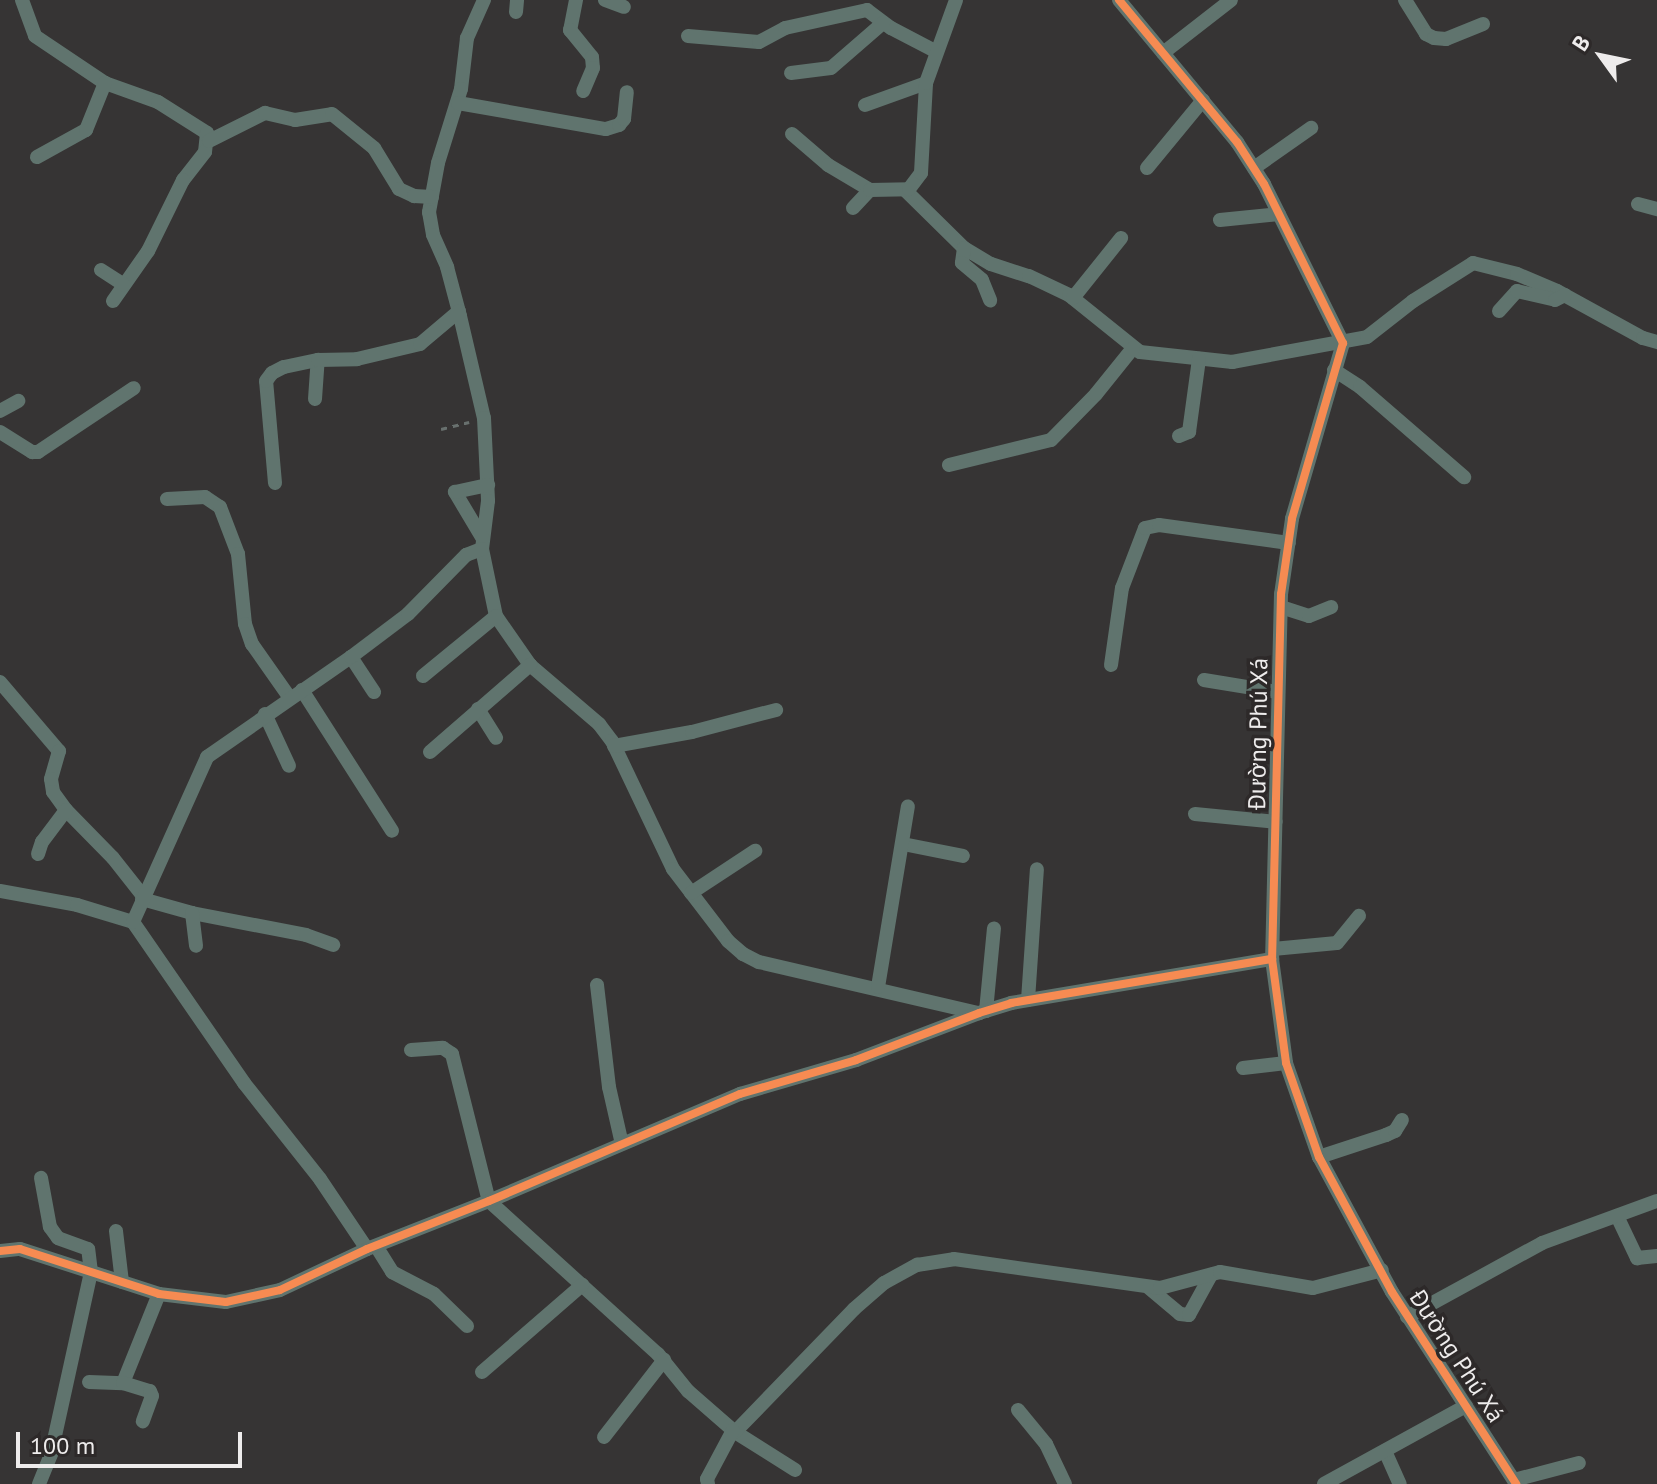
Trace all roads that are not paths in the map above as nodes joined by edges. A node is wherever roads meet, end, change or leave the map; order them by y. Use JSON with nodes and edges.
{"nodes":[{"id":1,"x":22,"y":0,"type":"edge"},
{"id":2,"x":482,"y":0,"type":"edge"},
{"id":3,"x":576,"y":0,"type":"edge"},
{"id":4,"x":605,"y":0,"type":"edge"},
{"id":5,"x":956,"y":0,"type":"edge"},
{"id":6,"x":1119,"y":0,"type":"edge"},
{"id":7,"x":1231,"y":0,"type":"edge"},
{"id":8,"x":1405,"y":0,"type":"edge"},
{"id":9,"x":624,"y":7,"type":"dead end"},
{"id":10,"x":883,"y":23,"type":"junction"},
{"id":11,"x":1483,"y":24,"type":"dead end"},
{"id":12,"x":688,"y":36,"type":"dead end"},
{"id":13,"x":935,"y":51,"type":"junction"},
{"id":14,"x":1163,"y":53,"type":"junction"},
{"id":15,"x":791,"y":73,"type":"dead end"},
{"id":16,"x":105,"y":83,"type":"junction"},
{"id":17,"x":926,"y":83,"type":"junction"},
{"id":18,"x":583,"y":91,"type":"dead end"},
{"id":19,"x":627,"y":92,"type":"dead end"},
{"id":20,"x":1203,"y":100,"type":"junction"},
{"id":21,"x":458,"y":103,"type":"junction"},
{"id":22,"x":865,"y":105,"type":"dead end"},
{"id":23,"x":1311,"y":128,"type":"dead end"},
{"id":24,"x":792,"y":134,"type":"dead end"},
{"id":25,"x":209,"y":141,"type":"junction"},
{"id":26,"x":37,"y":157,"type":"dead end"},
{"id":27,"x":1147,"y":168,"type":"dead end"},
{"id":28,"x":1254,"y":168,"type":"junction"},
{"id":29,"x":870,"y":190,"type":"junction"},
{"id":30,"x":905,"y":190,"type":"junction"},
{"id":31,"x":432,"y":197,"type":"junction"},
{"id":32,"x":1638,"y":204,"type":"dead end"},
{"id":33,"x":853,"y":208,"type":"dead end"},
{"id":34,"x":1657,"y":209,"type":"edge"},
{"id":35,"x":1279,"y":214,"type":"junction"},
{"id":36,"x":1220,"y":220,"type":"dead end"},
{"id":37,"x":1121,"y":238,"type":"dead end"},
{"id":38,"x":964,"y":248,"type":"junction"},
{"id":39,"x":101,"y":270,"type":"dead end"},
{"id":40,"x":124,"y":285,"type":"junction"},
{"id":41,"x":1565,"y":295,"type":"junction"},
{"id":42,"x":1073,"y":298,"type":"junction"},
{"id":43,"x":990,"y":300,"type":"dead end"},
{"id":44,"x":113,"y":301,"type":"dead end"},
{"id":45,"x":459,"y":311,"type":"junction"},
{"id":46,"x":1499,"y":311,"type":"dead end"},
{"id":47,"x":1657,"y":342,"type":"edge"},
{"id":48,"x":1343,"y":343,"type":"junction"},
{"id":49,"x":1133,"y":348,"type":"junction"},
{"id":50,"x":1199,"y":359,"type":"junction"},
{"id":51,"x":318,"y":360,"type":"junction"},
{"id":52,"x":1334,"y":370,"type":"junction"},
{"id":53,"x":134,"y":388,"type":"dead end"},
{"id":54,"x":315,"y":399,"type":"dead end"},
{"id":55,"x":18,"y":401,"type":"dead end"},
{"id":56,"x":0,"y":411,"type":"edge"},
{"id":57,"x":0,"y":432,"type":"edge"},
{"id":58,"x":1179,"y":436,"type":"dead end"},
{"id":59,"x":949,"y":465,"type":"dead end"},
{"id":60,"x":1464,"y":477,"type":"dead end"},
{"id":61,"x":275,"y":483,"type":"dead end"},
{"id":62,"x":488,"y":485,"type":"junction"},
{"id":63,"x":167,"y":499,"type":"dead end"},
{"id":64,"x":1289,"y":543,"type":"junction"},
{"id":65,"x":483,"y":544,"type":"junction"},
{"id":66,"x":1281,"y":607,"type":"junction"},
{"id":67,"x":1331,"y":607,"type":"dead end"},
{"id":68,"x":496,"y":616,"type":"junction"},
{"id":69,"x":351,"y":657,"type":"junction"},
{"id":70,"x":530,"y":665,"type":"junction"},
{"id":71,"x":1111,"y":665,"type":"dead end"},
{"id":72,"x":423,"y":676,"type":"dead end"},
{"id":73,"x":1204,"y":680,"type":"dead end"},
{"id":74,"x":0,"y":682,"type":"edge"},
{"id":75,"x":374,"y":692,"type":"dead end"},
{"id":76,"x":1277,"y":692,"type":"junction"},
{"id":77,"x":296,"y":694,"type":"junction"},
{"id":78,"x":478,"y":709,"type":"junction"},
{"id":79,"x":776,"y":710,"type":"dead end"},
{"id":80,"x":265,"y":714,"type":"junction"},
{"id":81,"x":496,"y":738,"type":"dead end"},
{"id":82,"x":614,"y":746,"type":"junction"},
{"id":83,"x":430,"y":752,"type":"dead end"},
{"id":84,"x":289,"y":766,"type":"dead end"},
{"id":85,"x":908,"y":806,"type":"dead end"},
{"id":86,"x":66,"y":810,"type":"junction"},
{"id":87,"x":1195,"y":814,"type":"dead end"},
{"id":88,"x":1276,"y":822,"type":"junction"},
{"id":89,"x":392,"y":831,"type":"dead end"},
{"id":90,"x":903,"y":844,"type":"junction"},
{"id":91,"x":755,"y":851,"type":"dead end"},
{"id":92,"x":38,"y":854,"type":"dead end"},
{"id":93,"x":963,"y":856,"type":"dead end"},
{"id":94,"x":1037,"y":869,"type":"dead end"},
{"id":95,"x":0,"y":891,"type":"edge"},
{"id":96,"x":691,"y":893,"type":"junction"},
{"id":97,"x":143,"y":897,"type":"junction"},
{"id":98,"x":192,"y":913,"type":"junction"},
{"id":99,"x":1359,"y":916,"type":"dead end"},
{"id":100,"x":133,"y":922,"type":"junction"},
{"id":101,"x":994,"y":928,"type":"dead end"},
{"id":102,"x":333,"y":945,"type":"dead end"},
{"id":103,"x":196,"y":946,"type":"dead end"},
{"id":104,"x":1273,"y":954,"type":"junction"},
{"id":105,"x":597,"y":985,"type":"dead end"},
{"id":106,"x":878,"y":987,"type":"junction"},
{"id":107,"x":1028,"y":1000,"type":"junction"},
{"id":108,"x":982,"y":1012,"type":"junction"},
{"id":109,"x":411,"y":1050,"type":"dead end"},
{"id":110,"x":1286,"y":1063,"type":"junction"},
{"id":111,"x":1243,"y":1068,"type":"dead end"},
{"id":112,"x":1402,"y":1120,"type":"dead end"},
{"id":113,"x":622,"y":1144,"type":"junction"},
{"id":114,"x":1319,"y":1157,"type":"junction"},
{"id":115,"x":41,"y":1178,"type":"dead end"},
{"id":116,"x":489,"y":1201,"type":"junction"},
{"id":117,"x":1657,"y":1201,"type":"edge"},
{"id":118,"x":1617,"y":1216,"type":"junction"},
{"id":119,"x":116,"y":1231,"type":"dead end"},
{"id":120,"x":371,"y":1247,"type":"junction"},
{"id":121,"x":0,"y":1251,"type":"edge"},
{"id":122,"x":1657,"y":1256,"type":"edge"},
{"id":123,"x":1382,"y":1270,"type":"junction"},
{"id":124,"x":91,"y":1272,"type":"junction"},
{"id":125,"x":1211,"y":1275,"type":"junction"},
{"id":126,"x":122,"y":1282,"type":"junction"},
{"id":127,"x":582,"y":1285,"type":"junction"},
{"id":128,"x":1149,"y":1287,"type":"junction"},
{"id":129,"x":159,"y":1294,"type":"junction"},
{"id":130,"x":1407,"y":1317,"type":"junction"},
{"id":131,"x":467,"y":1326,"type":"dead end"},
{"id":132,"x":664,"y":1360,"type":"junction"},
{"id":133,"x":482,"y":1372,"type":"dead end"},
{"id":134,"x":89,"y":1382,"type":"dead end"},
{"id":135,"x":123,"y":1383,"type":"junction"},
{"id":136,"x":1466,"y":1406,"type":"junction"},
{"id":137,"x":1018,"y":1410,"type":"dead end"},
{"id":138,"x":143,"y":1421,"type":"dead end"},
{"id":139,"x":734,"y":1431,"type":"junction"},
{"id":140,"x":604,"y":1437,"type":"dead end"},
{"id":141,"x":1385,"y":1451,"type":"junction"},
{"id":142,"x":1579,"y":1463,"type":"dead end"},
{"id":143,"x":795,"y":1470,"type":"dead end"},
{"id":144,"x":1515,"y":1482,"type":"edge"},
{"id":145,"x":39,"y":1484,"type":"edge"},
{"id":146,"x":708,"y":1484,"type":"edge"},
{"id":147,"x":1065,"y":1484,"type":"edge"},
{"id":148,"x":1324,"y":1484,"type":"edge"},
{"id":149,"x":1400,"y":1484,"type":"edge"}],
"edges":[{"from":1,"to":16,"type":"street"},
{"from":2,"to":21,"type":"street"},
{"from":3,"to":18,"type":"street"},
{"from":4,"to":9,"type":"street"},
{"from":5,"to":13,"type":"street"},
{"from":6,"to":14,"type":"street"},
{"from":7,"to":14,"type":"street"},
{"from":8,"to":11,"type":"street"},
{"from":10,"to":12,"type":"street"},
{"from":10,"to":13,"type":"street"},
{"from":10,"to":15,"type":"street"},
{"from":13,"to":17,"type":"street"},
{"from":14,"to":20,"type":"street"},
{"from":16,"to":25,"type":"street"},
{"from":16,"to":26,"type":"street"},
{"from":17,"to":22,"type":"street"},
{"from":17,"to":30,"type":"street"},
{"from":19,"to":21,"type":"street"},
{"from":20,"to":27,"type":"street"},
{"from":20,"to":28,"type":"street"},
{"from":21,"to":31,"type":"street"},
{"from":23,"to":28,"type":"street"},
{"from":24,"to":29,"type":"street"},
{"from":25,"to":31,"type":"street"},
{"from":25,"to":40,"type":"street"},
{"from":28,"to":35,"type":"street"},
{"from":29,"to":30,"type":"street"},
{"from":29,"to":33,"type":"street"},
{"from":30,"to":38,"type":"street"},
{"from":31,"to":45,"type":"street"},
{"from":32,"to":34,"type":"street"},
{"from":35,"to":36,"type":"street"},
{"from":35,"to":48,"type":"street"},
{"from":37,"to":42,"type":"street"},
{"from":38,"to":42,"type":"street"},
{"from":38,"to":43,"type":"street"},
{"from":39,"to":40,"type":"street"},
{"from":40,"to":44,"type":"street"},
{"from":41,"to":46,"type":"street"},
{"from":41,"to":47,"type":"street"},
{"from":41,"to":48,"type":"street"},
{"from":42,"to":49,"type":"street"},
{"from":45,"to":51,"type":"street"},
{"from":45,"to":62,"type":"street"},
{"from":48,"to":50,"type":"street"},
{"from":48,"to":52,"type":"street","name":"Đường Phú Xá"},
{"from":49,"to":50,"type":"street"},
{"from":49,"to":59,"type":"street"},
{"from":50,"to":58,"type":"street"},
{"from":51,"to":54,"type":"street"},
{"from":51,"to":61,"type":"street"},
{"from":52,"to":60,"type":"street"},
{"from":52,"to":64,"type":"street","name":"Đường Phú Xá"},
{"from":53,"to":57,"type":"street"},
{"from":55,"to":56,"type":"street"},
{"from":62,"to":65,"type":"street"},
{"from":62,"to":65,"type":"street"},
{"from":63,"to":77,"type":"street"},
{"from":64,"to":66,"type":"street","name":"Đường Phú Xá"},
{"from":64,"to":71,"type":"street"},
{"from":65,"to":68,"type":"street"},
{"from":65,"to":69,"type":"street"},
{"from":66,"to":67,"type":"street"},
{"from":66,"to":76,"type":"street","name":"Đường Phú Xá"},
{"from":68,"to":70,"type":"street"},
{"from":68,"to":72,"type":"street"},
{"from":69,"to":75,"type":"street"},
{"from":69,"to":77,"type":"street"},
{"from":70,"to":78,"type":"street"},
{"from":70,"to":82,"type":"street"},
{"from":73,"to":76,"type":"street"},
{"from":74,"to":86,"type":"street"},
{"from":76,"to":88,"type":"street","name":"Đường Phú Xá"},
{"from":77,"to":80,"type":"street"},
{"from":77,"to":89,"type":"street"},
{"from":78,"to":81,"type":"street"},
{"from":78,"to":83,"type":"street"},
{"from":79,"to":82,"type":"street"},
{"from":80,"to":84,"type":"street"},
{"from":80,"to":97,"type":"street"},
{"from":82,"to":96,"type":"street"},
{"from":85,"to":90,"type":"street"},
{"from":86,"to":92,"type":"street"},
{"from":86,"to":97,"type":"street"},
{"from":87,"to":88,"type":"street"},
{"from":88,"to":104,"type":"street","name":"Đường Phú Xá"},
{"from":90,"to":93,"type":"street"},
{"from":90,"to":106,"type":"street"},
{"from":91,"to":96,"type":"street"},
{"from":94,"to":107,"type":"street"},
{"from":95,"to":100,"type":"street"},
{"from":96,"to":106,"type":"street"},
{"from":97,"to":98,"type":"street"},
{"from":97,"to":100,"type":"street"},
{"from":98,"to":102,"type":"street"},
{"from":98,"to":103,"type":"street"},
{"from":99,"to":104,"type":"street"},
{"from":100,"to":120,"type":"street"},
{"from":101,"to":108,"type":"street"},
{"from":104,"to":107,"type":"street"},
{"from":104,"to":110,"type":"street","name":"Đường Phú Xá"},
{"from":105,"to":113,"type":"street"},
{"from":106,"to":108,"type":"street"},
{"from":107,"to":108,"type":"street"},
{"from":108,"to":113,"type":"street"},
{"from":109,"to":116,"type":"street"},
{"from":110,"to":111,"type":"street"},
{"from":110,"to":114,"type":"street","name":"Đường Phú Xá"},
{"from":112,"to":114,"type":"street"},
{"from":113,"to":116,"type":"street"},
{"from":114,"to":123,"type":"street","name":"Đường Phú Xá"},
{"from":115,"to":124,"type":"street"},
{"from":116,"to":120,"type":"street"},
{"from":116,"to":127,"type":"street"},
{"from":117,"to":118,"type":"street"},
{"from":118,"to":122,"type":"street"},
{"from":118,"to":130,"type":"street"},
{"from":119,"to":126,"type":"street"},
{"from":120,"to":129,"type":"street"},
{"from":120,"to":131,"type":"street"},
{"from":121,"to":124,"type":"street"},
{"from":123,"to":125,"type":"street"},
{"from":123,"to":130,"type":"street","name":"Đường Phú Xá"},
{"from":124,"to":126,"type":"street"},
{"from":124,"to":145,"type":"street"},
{"from":125,"to":128,"type":"street"},
{"from":125,"to":128,"type":"street"},
{"from":126,"to":129,"type":"street"},
{"from":127,"to":132,"type":"street"},
{"from":127,"to":133,"type":"street"},
{"from":128,"to":139,"type":"street"},
{"from":129,"to":135,"type":"street"},
{"from":130,"to":136,"type":"street","name":"Đường Phú Xá"},
{"from":132,"to":139,"type":"street"},
{"from":132,"to":140,"type":"street"},
{"from":134,"to":135,"type":"street"},
{"from":135,"to":138,"type":"street"},
{"from":136,"to":141,"type":"street"},
{"from":136,"to":144,"type":"street","name":"Đường Phú Xá"},
{"from":137,"to":147,"type":"street"},
{"from":139,"to":143,"type":"street"},
{"from":139,"to":146,"type":"street"},
{"from":141,"to":148,"type":"street"},
{"from":141,"to":149,"type":"street"},
{"from":142,"to":144,"type":"street"}]}
